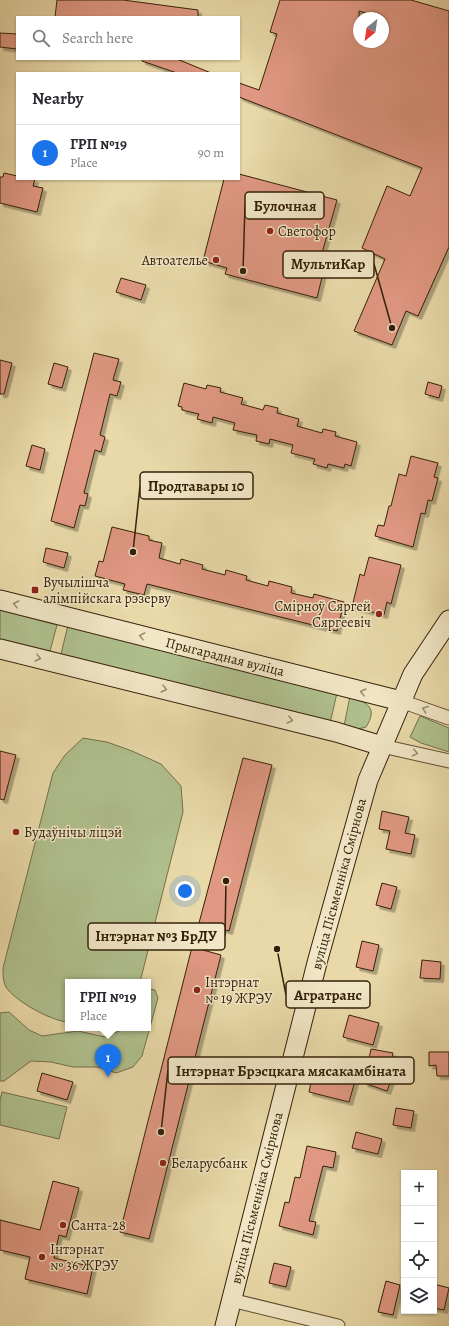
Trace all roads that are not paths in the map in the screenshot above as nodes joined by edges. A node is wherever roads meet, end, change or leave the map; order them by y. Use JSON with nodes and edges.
{"nodes":[{"id":1,"x":0,"y":600,"type":"edge"},
{"id":2,"x":449,"y":620,"type":"edge"},
{"id":3,"x":0,"y":649,"type":"edge"},
{"id":4,"x":401,"y":701,"type":"junction"},
{"id":5,"x":449,"y":718,"type":"edge"},
{"id":6,"x":382,"y":746,"type":"junction"},
{"id":7,"x":449,"y":761,"type":"edge"},
{"id":8,"x":231,"y":1300,"type":"junction"},
{"id":9,"x":224,"y":1326,"type":"edge"},
{"id":10,"x":338,"y":1326,"type":"edge"}],
"edges":[{"from":4,"to":1,"type":"street","name":"Прыгарадная вуліца","one_way":true},
{"from":2,"to":4,"type":"street","name":"вуліца Пісьменніка Смірнова"},
{"from":3,"to":6,"type":"street","one_way":true},
{"from":5,"to":4,"type":"street","name":"Прыгарадная вуліца","one_way":true},
{"from":4,"to":6,"type":"street","name":"вуліца Пісьменніка Смірнова"},
{"from":6,"to":7,"type":"street","one_way":true},
{"from":6,"to":8,"type":"street","name":"вуліца Пісьменніка Смірнова"},
{"from":8,"to":9,"type":"street","name":"вуліца Пісьменніка Смірнова"},
{"from":8,"to":10,"type":"street"}]}
